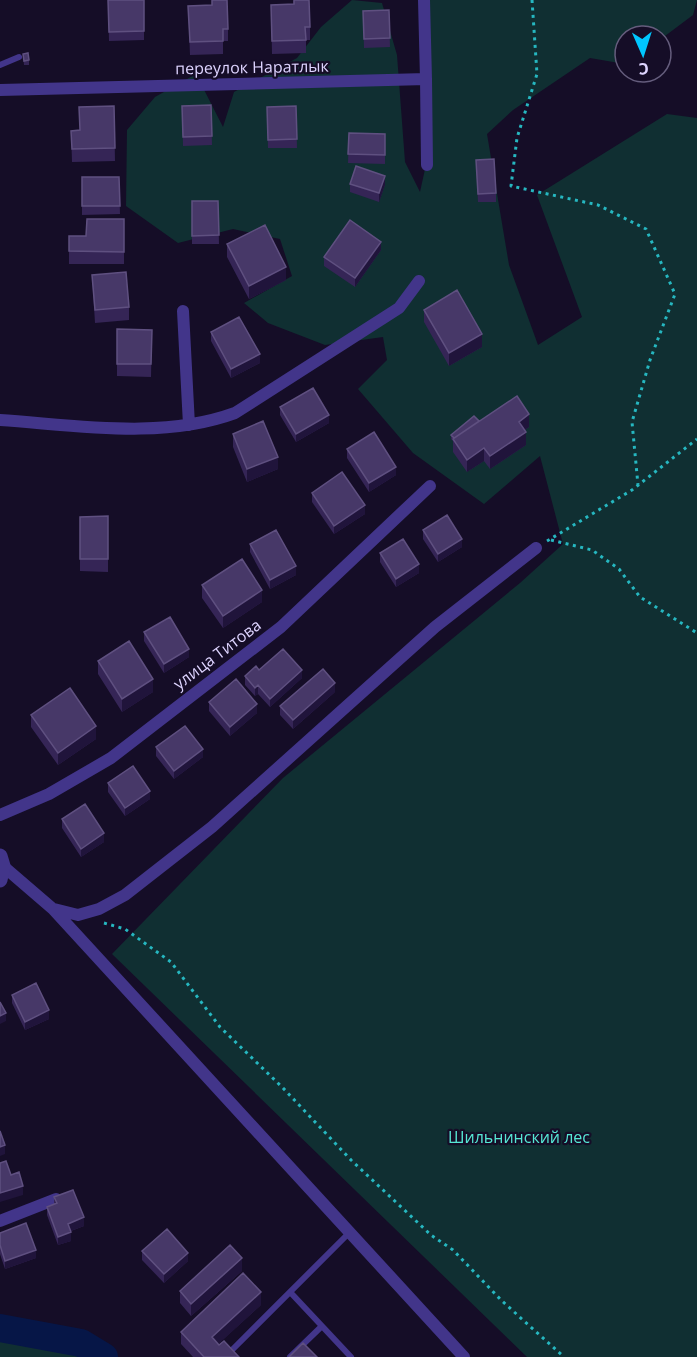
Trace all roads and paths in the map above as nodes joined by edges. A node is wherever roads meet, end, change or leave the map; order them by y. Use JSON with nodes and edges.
{"nodes":[{"id":1,"x":424,"y":0,"type":"edge"},
{"id":2,"x":532,"y":0,"type":"edge"},
{"id":3,"x":19,"y":57,"type":"dead end"},
{"id":4,"x":0,"y":66,"type":"edge"},
{"id":5,"x":426,"y":79,"type":"junction"},
{"id":6,"x":0,"y":90,"type":"edge"},
{"id":7,"x":427,"y":165,"type":"dead end"},
{"id":8,"x":419,"y":281,"type":"dead end"},
{"id":9,"x":183,"y":311,"type":"dead end"},
{"id":10,"x":0,"y":420,"type":"edge"},
{"id":11,"x":189,"y":425,"type":"junction"},
{"id":12,"x":697,"y":439,"type":"edge"},
{"id":13,"x":638,"y":485,"type":"junction"},
{"id":14,"x":430,"y":486,"type":"dead end"},
{"id":15,"x":550,"y":540,"type":"junction"},
{"id":16,"x":536,"y":548,"type":"joint"},
{"id":17,"x":697,"y":633,"type":"edge"},
{"id":18,"x":0,"y":815,"type":"edge"},
{"id":19,"x":1,"y":867,"type":"edge"},
{"id":20,"x":53,"y":909,"type":"junction"},
{"id":21,"x":78,"y":915,"type":"junction"},
{"id":22,"x":56,"y":1199,"type":"edge"},
{"id":23,"x":0,"y":1221,"type":"edge"},
{"id":24,"x":351,"y":1231,"type":"junction"},
{"id":25,"x":291,"y":1293,"type":"junction"},
{"id":26,"x":322,"y":1326,"type":"junction"},
{"id":27,"x":232,"y":1350,"type":"edge"},
{"id":28,"x":290,"y":1357,"type":"edge"},
{"id":29,"x":351,"y":1357,"type":"edge"},
{"id":30,"x":464,"y":1357,"type":"edge"},
{"id":31,"x":564,"y":1357,"type":"edge"}],
"edges":[{"from":1,"to":5,"type":"street"},
{"from":2,"to":13,"type":"path"},
{"from":3,"to":4,"type":"lane"},
{"from":5,"to":6,"type":"street","name":"переулок Наратлык"},
{"from":5,"to":7,"type":"street"},
{"from":8,"to":11,"type":"street"},
{"from":9,"to":11,"type":"street"},
{"from":10,"to":11,"type":"street"},
{"from":12,"to":13,"type":"path"},
{"from":13,"to":15,"type":"path"},
{"from":14,"to":18,"type":"street","name":"улица Титова"},
{"from":15,"to":16,"type":"path"},
{"from":15,"to":17,"type":"path"},
{"from":16,"to":21,"type":"street"},
{"from":19,"to":20,"type":"street"},
{"from":20,"to":21,"type":"street"},
{"from":20,"to":24,"type":"street"},
{"from":21,"to":31,"type":"path"},
{"from":22,"to":23,"type":"street"},
{"from":24,"to":25,"type":"lane"},
{"from":24,"to":30,"type":"street"},
{"from":25,"to":26,"type":"lane"},
{"from":25,"to":27,"type":"lane"},
{"from":26,"to":28,"type":"lane"},
{"from":26,"to":29,"type":"lane"}]}
